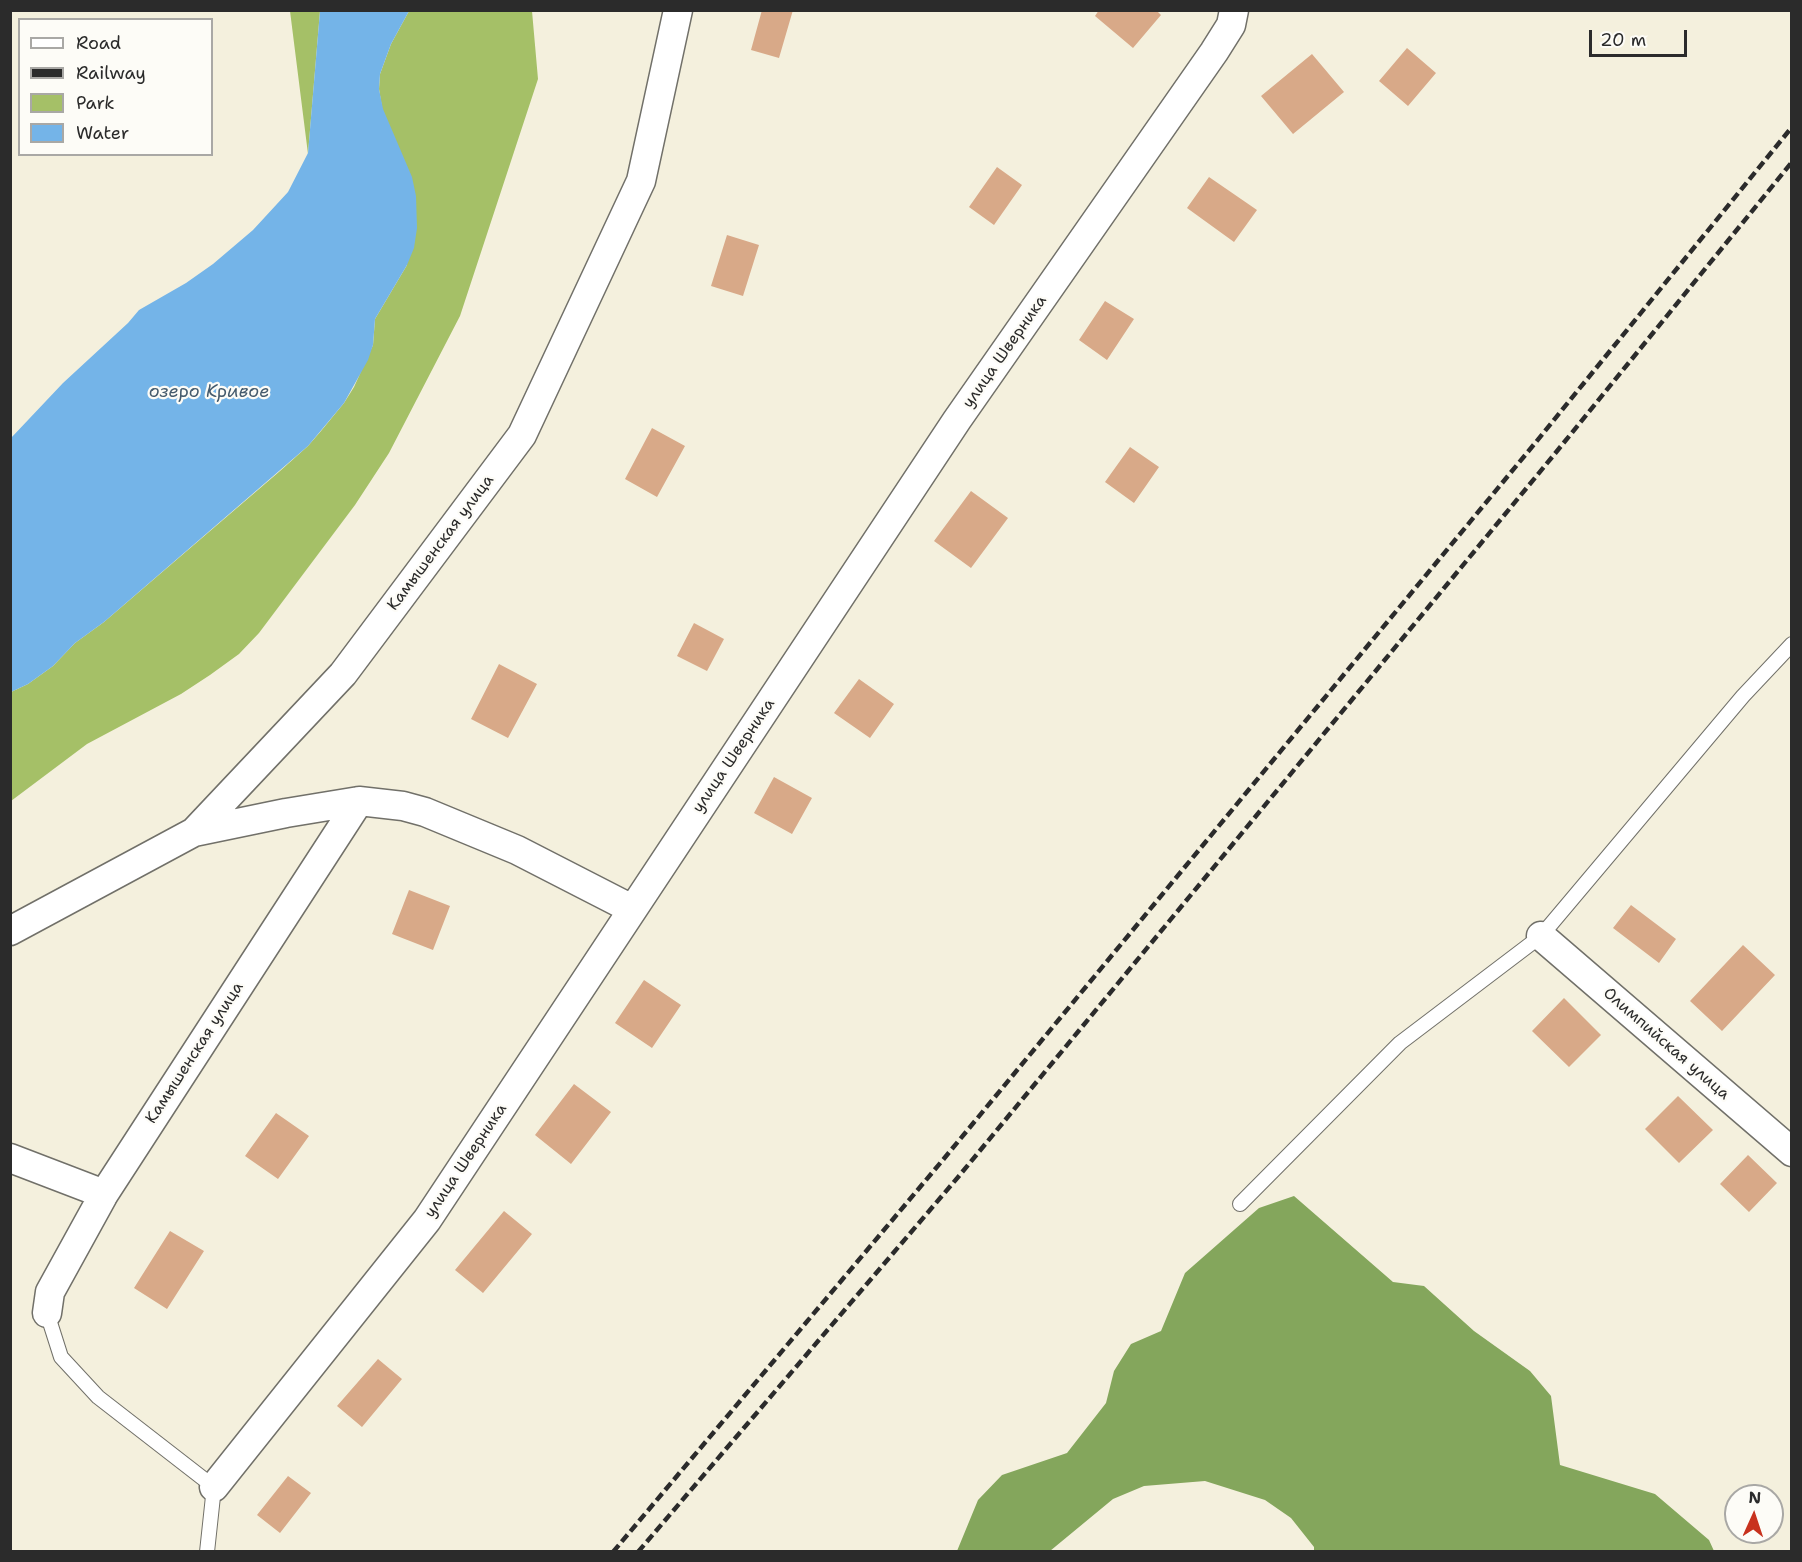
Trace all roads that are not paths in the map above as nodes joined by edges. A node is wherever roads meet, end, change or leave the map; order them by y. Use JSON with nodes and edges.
{"nodes":[{"id":1,"x":678,"y":10,"type":"edge"},
{"id":2,"x":1234,"y":10,"type":"edge"},
{"id":3,"x":1791,"y":644,"type":"edge"},
{"id":4,"x":359,"y":801,"type":"junction"},
{"id":5,"x":194,"y":832,"type":"junction"},
{"id":6,"x":632,"y":909,"type":"junction"},
{"id":7,"x":10,"y":931,"type":"edge"},
{"id":8,"x":1541,"y":936,"type":"junction"},
{"id":9,"x":1791,"y":1152,"type":"edge"},
{"id":10,"x":10,"y":1158,"type":"edge"},
{"id":11,"x":104,"y":1194,"type":"junction"},
{"id":12,"x":1240,"y":1204,"type":"dead end"},
{"id":13,"x":47,"y":1313,"type":"joint"},
{"id":14,"x":214,"y":1487,"type":"junction"},
{"id":15,"x":207,"y":1551,"type":"edge"}],
"edges":[{"from":1,"to":5,"type":"street","name":"Камышенская улица"},
{"from":2,"to":6,"type":"street","name":"улица Шверника"},
{"from":3,"to":8,"type":"lane"},
{"from":4,"to":5,"type":"street"},
{"from":4,"to":6,"type":"street"},
{"from":4,"to":11,"type":"street","name":"Камышенская улица"},
{"from":5,"to":7,"type":"street","name":"Камышенская улица"},
{"from":6,"to":14,"type":"street","name":"улица Шверника"},
{"from":8,"to":9,"type":"street","name":"Олимпийская улица"},
{"from":8,"to":12,"type":"lane"},
{"from":10,"to":11,"type":"street"},
{"from":11,"to":13,"type":"street","name":"Камышенская улица"},
{"from":13,"to":14,"type":"lane"},
{"from":14,"to":15,"type":"lane"}]}
